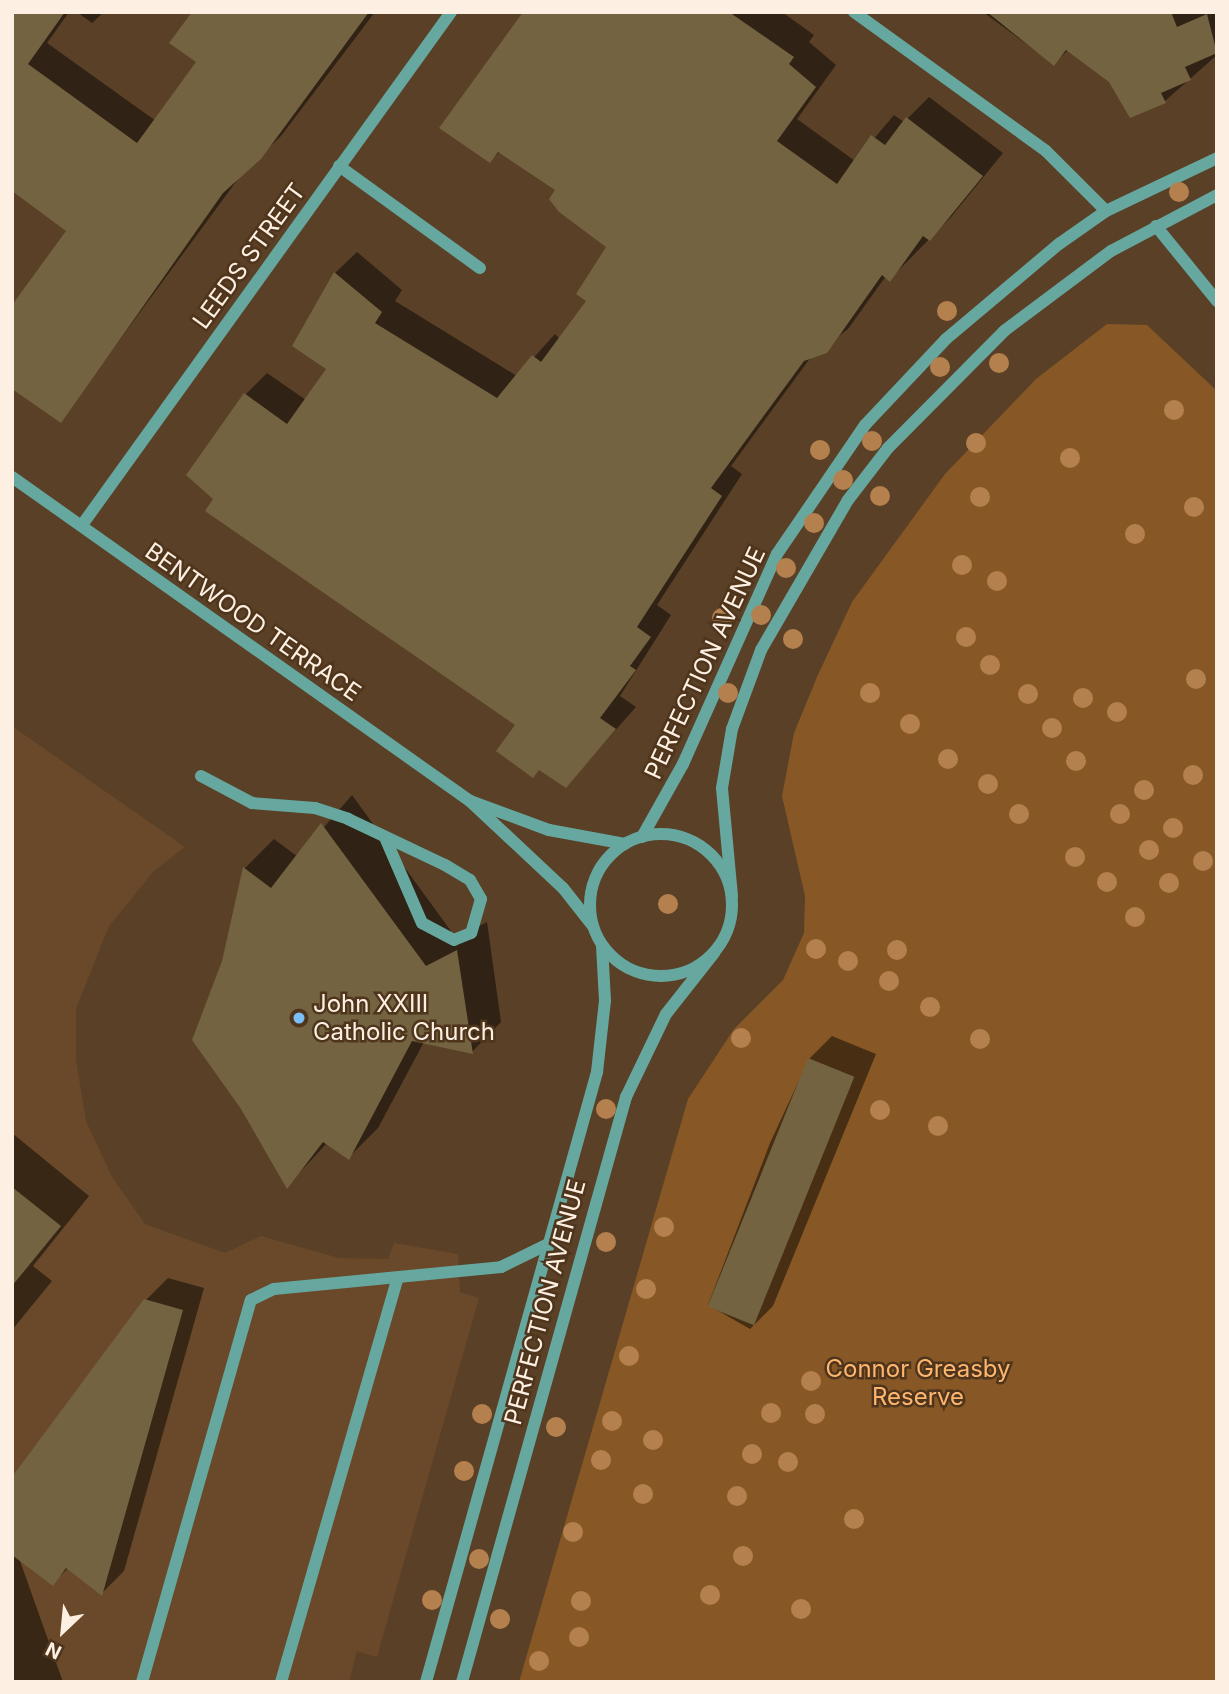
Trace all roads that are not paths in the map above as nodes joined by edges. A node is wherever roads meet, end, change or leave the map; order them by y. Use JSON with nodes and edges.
{"nodes":[{"id":1,"x":451,"y":12,"type":"edge"},
{"id":2,"x":854,"y":12,"type":"edge"},
{"id":3,"x":1217,"y":158,"type":"edge"},
{"id":4,"x":339,"y":166,"type":"junction"},
{"id":5,"x":1217,"y":195,"type":"edge"},
{"id":6,"x":1106,"y":211,"type":"junction"},
{"id":7,"x":1157,"y":226,"type":"junction"},
{"id":8,"x":480,"y":268,"type":"dead end"},
{"id":9,"x":1217,"y":301,"type":"edge"},
{"id":10,"x":12,"y":477,"type":"edge"},
{"id":11,"x":82,"y":526,"type":"junction"},
{"id":12,"x":201,"y":776,"type":"dead end"},
{"id":13,"x":470,"y":802,"type":"junction"},
{"id":14,"x":642,"y":837,"type":"junction"},
{"id":15,"x":386,"y":840,"type":"junction"},
{"id":16,"x":625,"y":844,"type":"junction"},
{"id":17,"x":732,"y":896,"type":"junction"},
{"id":18,"x":593,"y":926,"type":"junction"},
{"id":19,"x":602,"y":946,"type":"junction"},
{"id":20,"x":713,"y":953,"type":"junction"},
{"id":21,"x":550,"y":1243,"type":"junction"},
{"id":22,"x":397,"y":1280,"type":"junction"},
{"id":23,"x":142,"y":1682,"type":"edge"},
{"id":24,"x":281,"y":1682,"type":"edge"},
{"id":25,"x":426,"y":1682,"type":"edge"},
{"id":26,"x":462,"y":1682,"type":"edge"}],
"edges":[{"from":1,"to":4,"type":"street","name":"LEEDS STREET"},
{"from":2,"to":6,"type":"street"},
{"from":3,"to":6,"type":"street","name":"PERFECTION AVENUE"},
{"from":4,"to":8,"type":"street"},
{"from":4,"to":11,"type":"street","name":"LEEDS STREET"},
{"from":5,"to":7,"type":"street","name":"PERFECTION AVENUE"},
{"from":6,"to":14,"type":"street","name":"PERFECTION AVENUE"},
{"from":7,"to":9,"type":"street"},
{"from":7,"to":17,"type":"street","name":"PERFECTION AVENUE"},
{"from":10,"to":11,"type":"street","name":"BENTWOOD TERRACE"},
{"from":11,"to":13,"type":"street","name":"BENTWOOD TERRACE"},
{"from":12,"to":15,"type":"street"},
{"from":13,"to":16,"type":"street","name":"BENTWOOD TERRACE"},
{"from":13,"to":18,"type":"street","name":"BENTWOOD TERRACE"},
{"from":14,"to":16,"type":"street"},
{"from":14,"to":17,"type":"street"},
{"from":15,"to":15,"type":"street"},
{"from":16,"to":18,"type":"street"},
{"from":17,"to":20,"type":"street"},
{"from":18,"to":19,"type":"street"},
{"from":19,"to":20,"type":"street"},
{"from":19,"to":21,"type":"street","name":"PERFECTION AVENUE"},
{"from":20,"to":26,"type":"street","name":"PERFECTION AVENUE"},
{"from":21,"to":22,"type":"street"},
{"from":21,"to":25,"type":"street","name":"PERFECTION AVENUE"},
{"from":22,"to":23,"type":"street"},
{"from":22,"to":24,"type":"street"}]}
